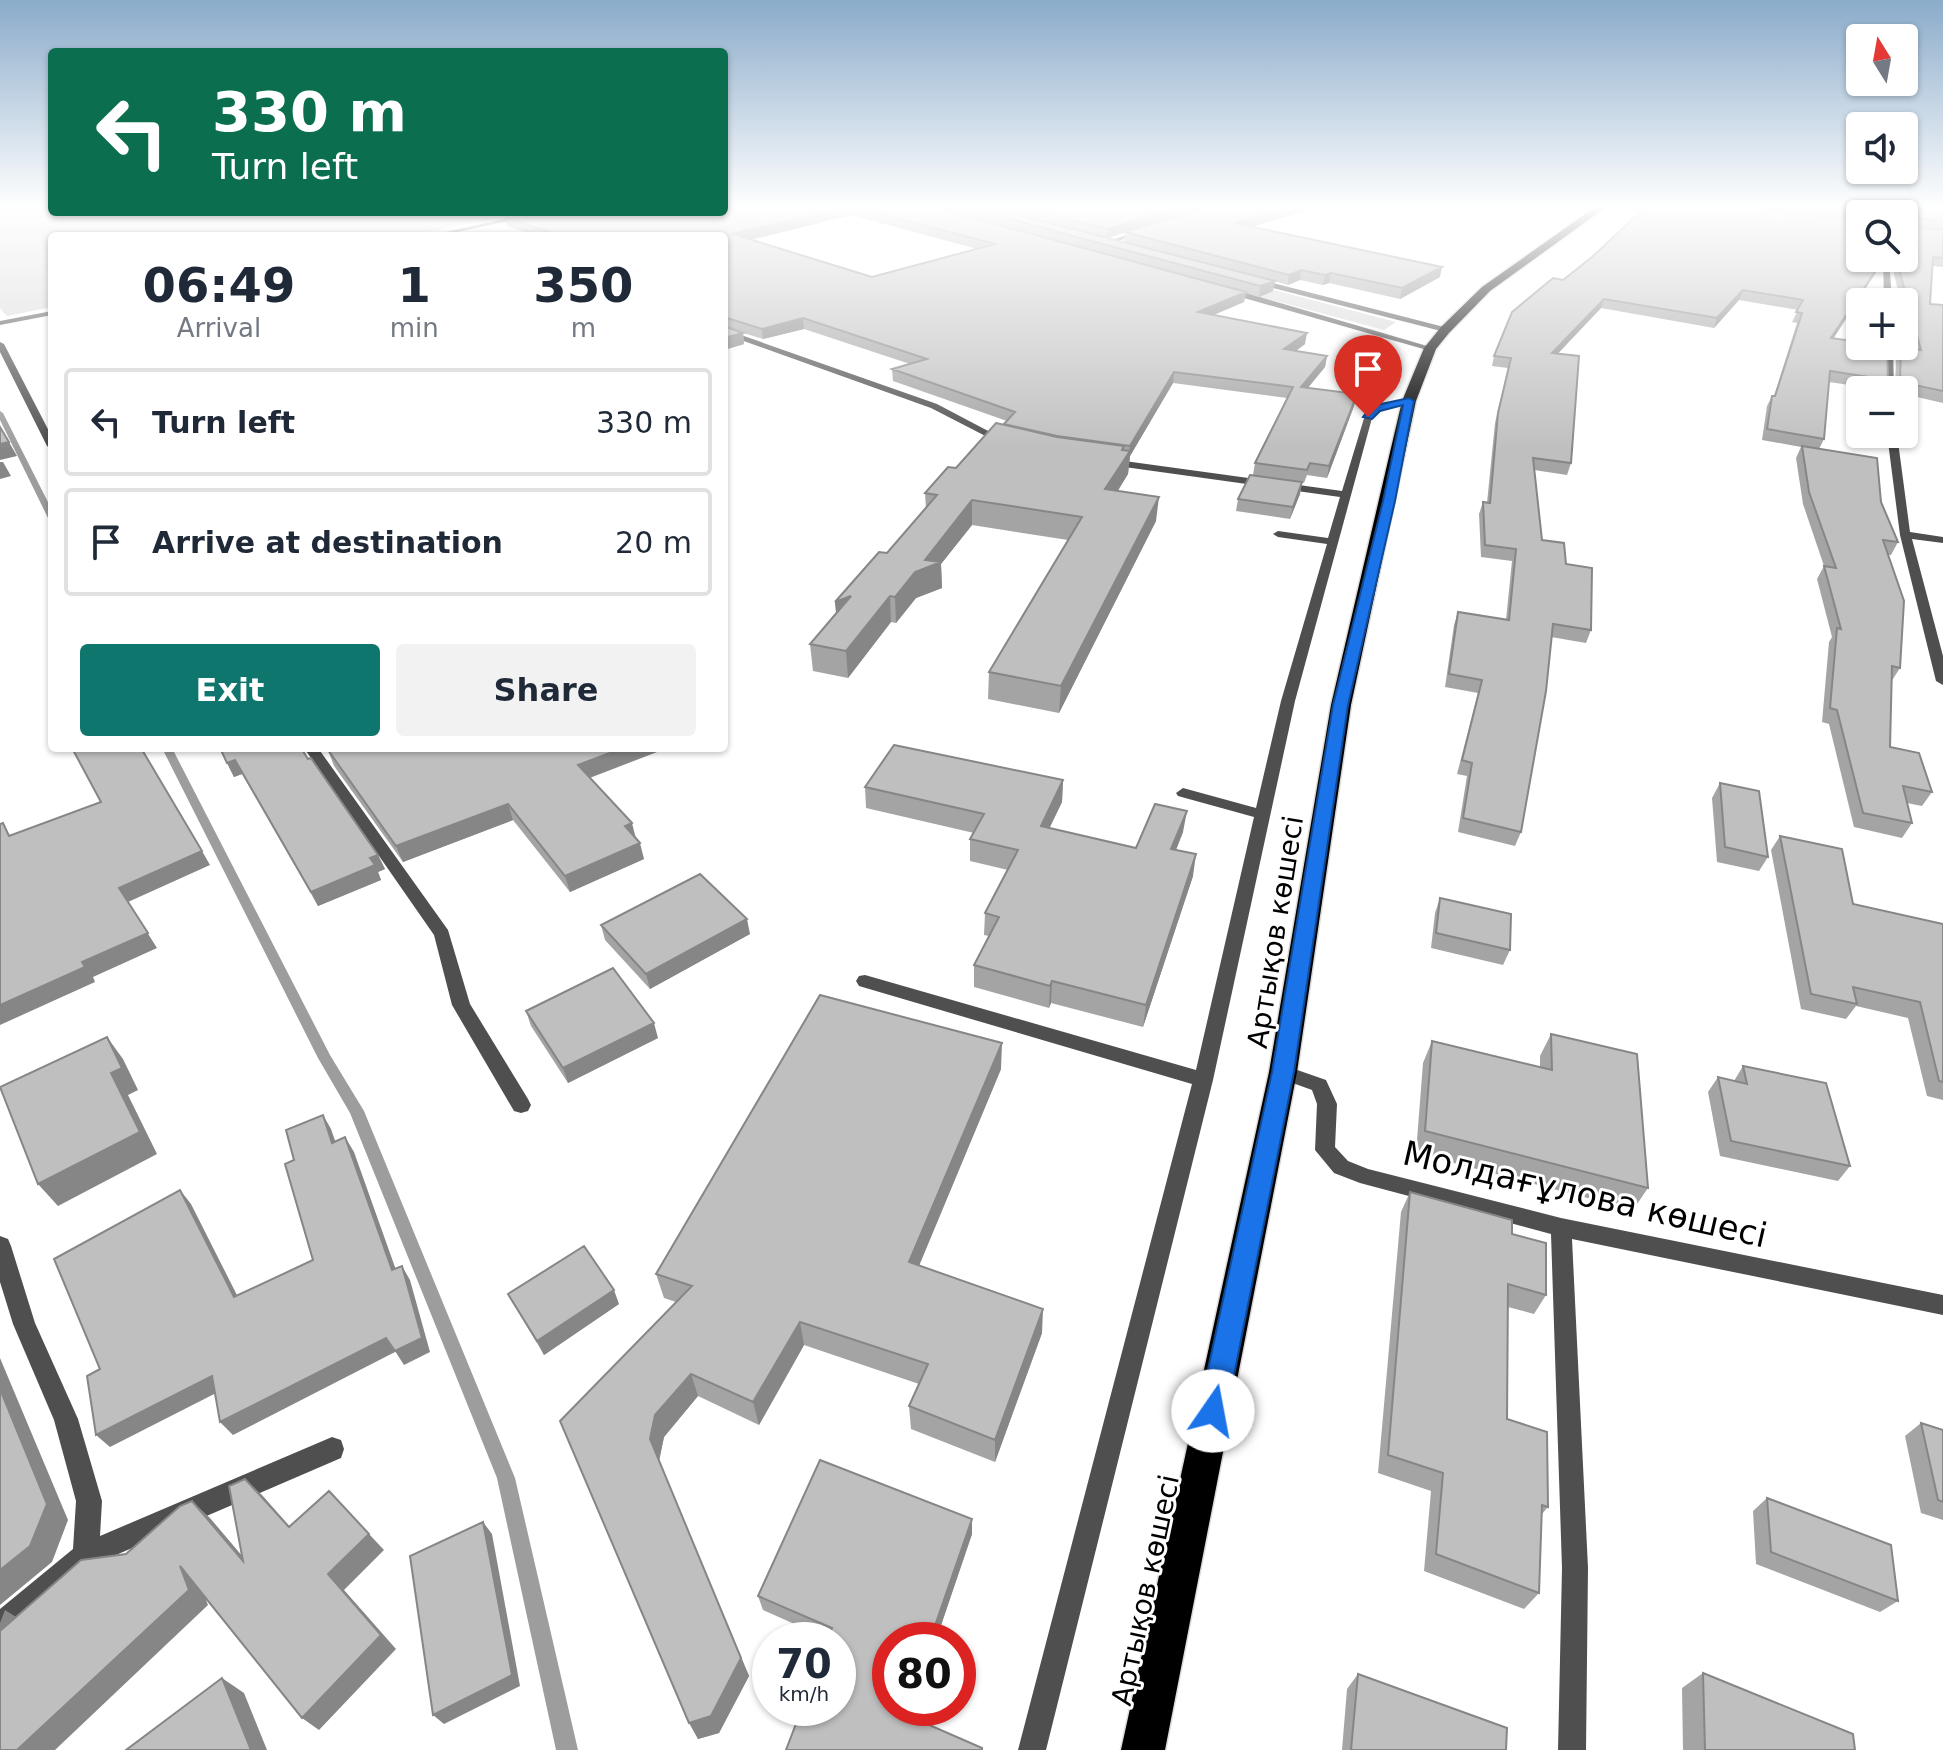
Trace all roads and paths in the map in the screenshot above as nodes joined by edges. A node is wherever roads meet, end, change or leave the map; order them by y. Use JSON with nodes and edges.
{"nodes":[{"id":1,"x":1272,"y":287,"type":"edge"},
{"id":2,"x":1489,"y":287,"type":"edge"},
{"id":3,"x":1221,"y":289,"type":"edge"},
{"id":4,"x":48,"y":314,"type":"edge"},
{"id":5,"x":0,"y":323,"type":"edge"},
{"id":6,"x":728,"y":332,"type":"edge"},
{"id":7,"x":1438,"y":339,"type":"junction"},
{"id":8,"x":0,"y":344,"type":"edge"},
{"id":9,"x":1409,"y":401,"type":"junction"},
{"id":10,"x":48,"y":438,"type":"edge"},
{"id":11,"x":1014,"y":444,"type":"edge"},
{"id":12,"x":1894,"y":448,"type":"edge"},
{"id":13,"x":1102,"y":461,"type":"edge"},
{"id":14,"x":1346,"y":495,"type":"junction"},
{"id":15,"x":1278,"y":534,"type":"dead end"},
{"id":16,"x":1905,"y":535,"type":"junction"},
{"id":17,"x":1943,"y":540,"type":"edge"},
{"id":18,"x":1333,"y":542,"type":"junction"},
{"id":19,"x":1943,"y":681,"type":"edge"},
{"id":20,"x":314,"y":752,"type":"edge"},
{"id":21,"x":1183,"y":793,"type":"dead end"},
{"id":22,"x":1263,"y":815,"type":"junction"},
{"id":23,"x":865,"y":981,"type":"dead end"},
{"id":24,"x":1283,"y":1072,"type":"junction"},
{"id":25,"x":1203,"y":1080,"type":"junction"},
{"id":26,"x":521,"y":1105,"type":"dead end"},
{"id":27,"x":1561,"y":1227,"type":"junction"},
{"id":28,"x":0,"y":1246,"type":"edge"},
{"id":29,"x":1943,"y":1305,"type":"edge"},
{"id":30,"x":332,"y":1449,"type":"dead end"},
{"id":31,"x":86,"y":1555,"type":"junction"},
{"id":32,"x":0,"y":1627,"type":"edge"},
{"id":33,"x":1032,"y":1750,"type":"edge"},
{"id":34,"x":1143,"y":1750,"type":"edge"},
{"id":35,"x":1572,"y":1750,"type":"edge"}],
"edges":[{"from":1,"to":7,"type":"street"},
{"from":2,"to":7,"type":"highway","name":"Артықов көшесі"},
{"from":3,"to":7,"type":"street"},
{"from":4,"to":5,"type":"street"},
{"from":6,"to":11,"type":"street"},
{"from":7,"to":9,"type":"highway","name":"Артықов көшесі"},
{"from":8,"to":10,"type":"street"},
{"from":9,"to":14,"type":"street"},
{"from":9,"to":24,"type":"highway","name":"Артықов көшесі"},
{"from":12,"to":16,"type":"street"},
{"from":13,"to":14,"type":"street"},
{"from":14,"to":18,"type":"street"},
{"from":15,"to":18,"type":"street"},
{"from":16,"to":17,"type":"street"},
{"from":16,"to":19,"type":"street"},
{"from":18,"to":22,"type":"street"},
{"from":20,"to":26,"type":"street"},
{"from":21,"to":22,"type":"street"},
{"from":22,"to":25,"type":"street"},
{"from":23,"to":25,"type":"street"},
{"from":24,"to":27,"type":"street","name":"Молдағұлова көшесі"},
{"from":24,"to":34,"type":"highway","name":"Артықов көшесі"},
{"from":25,"to":33,"type":"street"},
{"from":27,"to":29,"type":"street","name":"Молдағұлова көшесі"},
{"from":27,"to":35,"type":"street"},
{"from":28,"to":31,"type":"street"},
{"from":30,"to":31,"type":"street"},
{"from":31,"to":32,"type":"street"}]}
